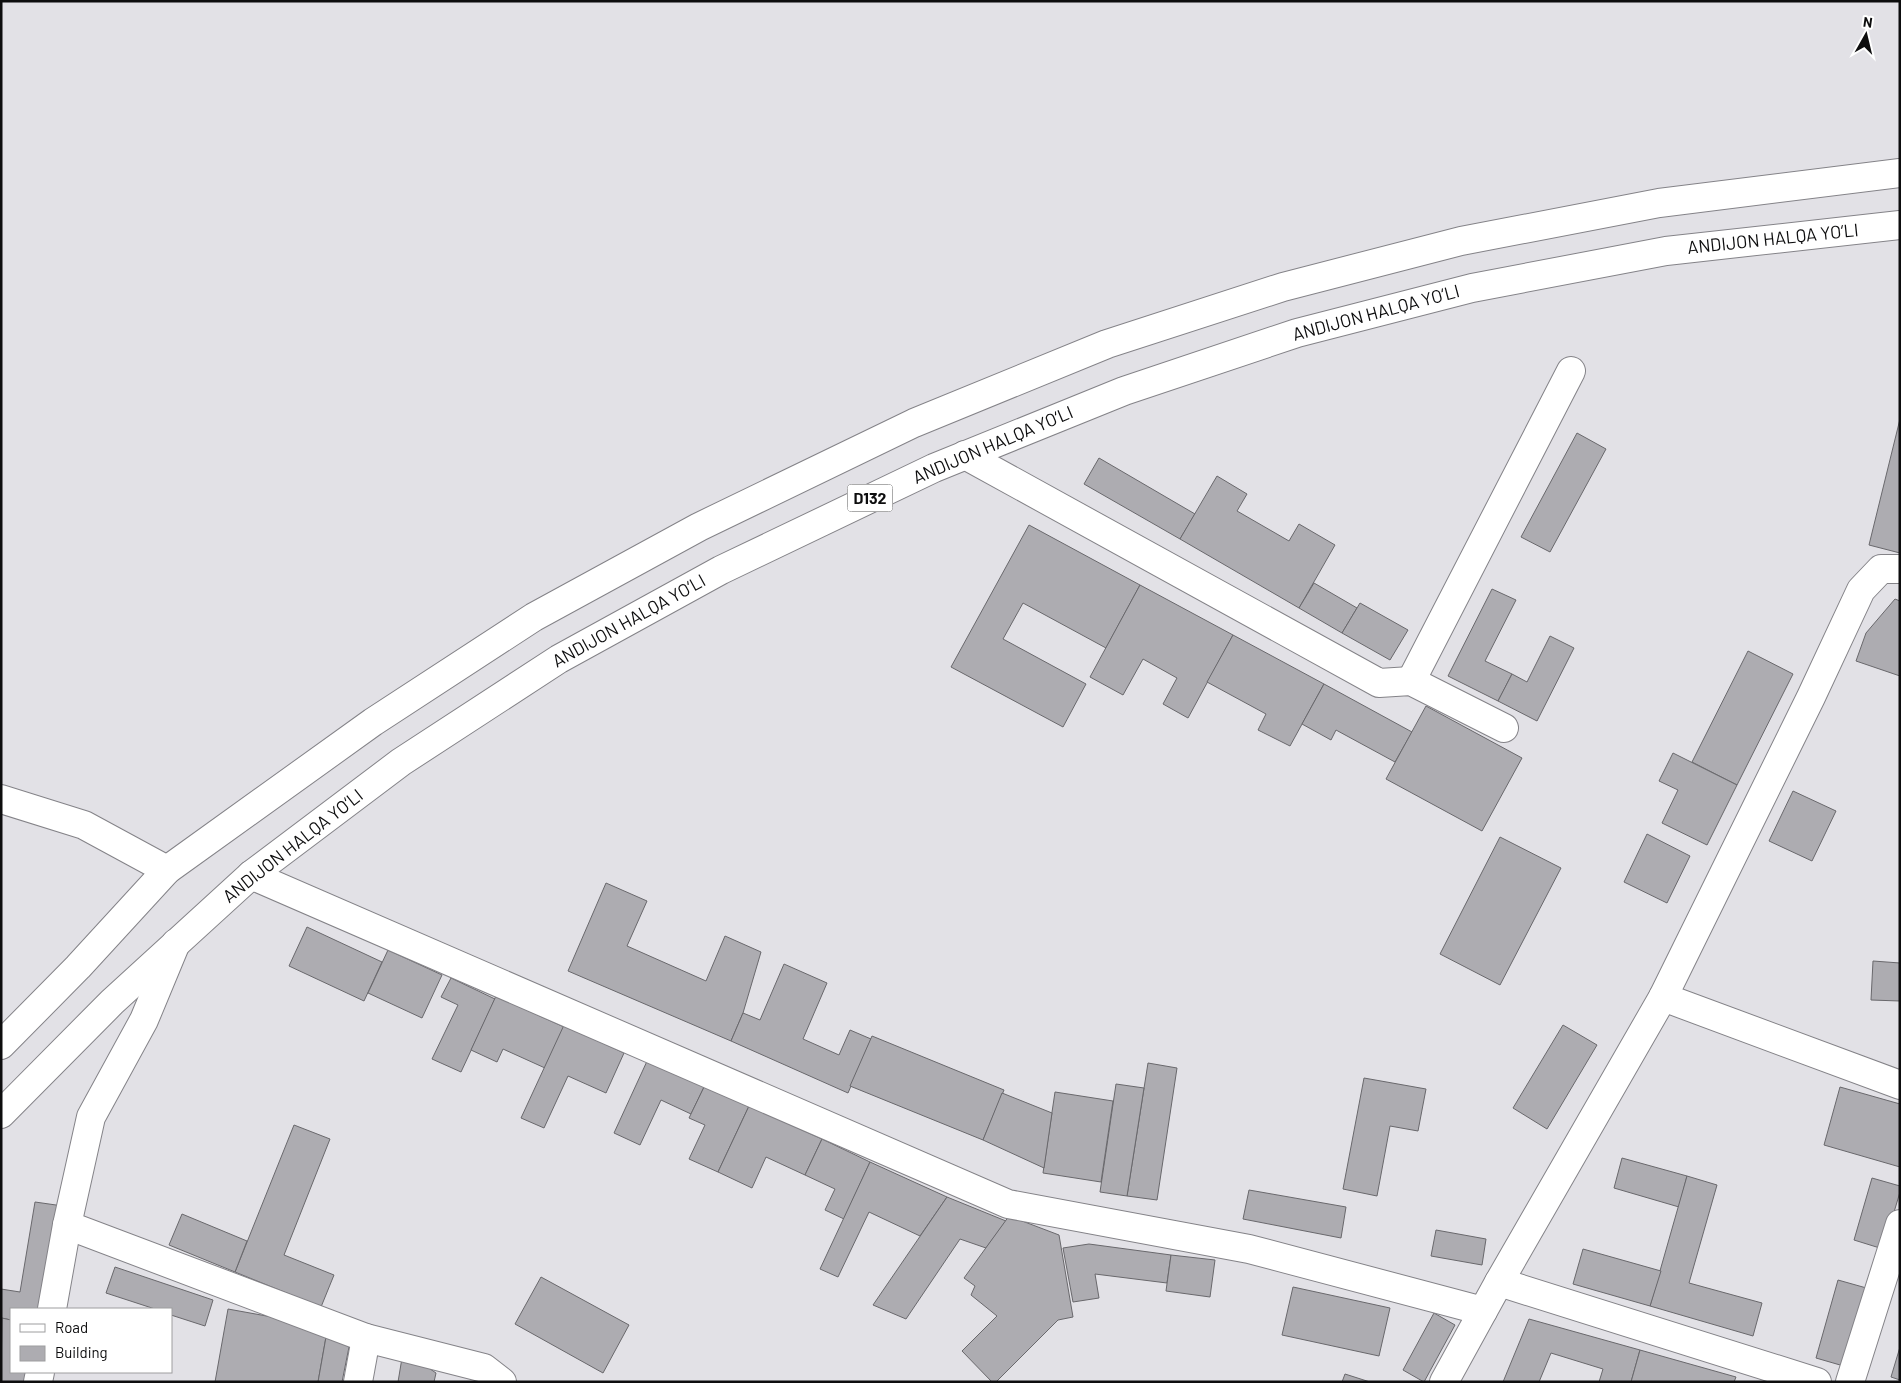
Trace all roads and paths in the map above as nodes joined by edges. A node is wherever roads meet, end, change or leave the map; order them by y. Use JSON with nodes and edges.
{"nodes":[{"id":1,"x":1900,"y":173,"type":"edge"},
{"id":2,"x":1900,"y":225,"type":"edge"},
{"id":3,"x":1571,"y":371,"type":"dead end"},
{"id":4,"x":964,"y":455,"type":"junction"},
{"id":5,"x":1900,"y":569,"type":"edge"},
{"id":6,"x":1411,"y":681,"type":"junction"},
{"id":7,"x":1504,"y":728,"type":"dead end"},
{"id":8,"x":1,"y":799,"type":"edge"},
{"id":9,"x":167,"y":870,"type":"junction"},
{"id":10,"x":251,"y":875,"type":"junction"},
{"id":11,"x":176,"y":943,"type":"junction"},
{"id":12,"x":1663,"y":997,"type":"junction"},
{"id":13,"x":1,"y":1045,"type":"edge"},
{"id":14,"x":1900,"y":1085,"type":"edge"},
{"id":15,"x":1,"y":1114,"type":"edge"},
{"id":16,"x":1900,"y":1224,"type":"edge"},
{"id":17,"x":67,"y":1225,"type":"junction"},
{"id":18,"x":1499,"y":1282,"type":"junction"},
{"id":19,"x":52,"y":1308,"type":"edge"},
{"id":20,"x":1483,"y":1311,"type":"junction"},
{"id":21,"x":366,"y":1338,"type":"junction"},
{"id":22,"x":358,"y":1382,"type":"edge"},
{"id":23,"x":502,"y":1382,"type":"edge"},
{"id":24,"x":1444,"y":1382,"type":"edge"},
{"id":25,"x":1817,"y":1382,"type":"edge"},
{"id":26,"x":1850,"y":1382,"type":"edge"}],
"edges":[{"from":1,"to":9,"type":"main road"},
{"from":2,"to":4,"type":"main road","name":"ANDIJON HALQA YO‘LI","number":"D132"},
{"from":3,"to":6,"type":"main road"},
{"from":4,"to":6,"type":"main road"},
{"from":4,"to":10,"type":"main road","name":"ANDIJON HALQA YO‘LI","number":"D132"},
{"from":5,"to":12,"type":"main road"},
{"from":6,"to":7,"type":"main road"},
{"from":8,"to":9,"type":"main road"},
{"from":9,"to":13,"type":"main road"},
{"from":10,"to":11,"type":"main road","name":"ANDIJON HALQA YO‘LI","number":"D132"},
{"from":10,"to":20,"type":"main road"},
{"from":11,"to":15,"type":"main road","name":"ANDIJON HALQA YO‘LI","number":"D132"},
{"from":11,"to":17,"type":"main road"},
{"from":12,"to":14,"type":"main road"},
{"from":12,"to":18,"type":"main road"},
{"from":16,"to":26,"type":"main road"},
{"from":17,"to":19,"type":"main road"},
{"from":17,"to":21,"type":"main road"},
{"from":18,"to":20,"type":"main road"},
{"from":18,"to":25,"type":"main road"},
{"from":20,"to":24,"type":"main road"},
{"from":21,"to":22,"type":"main road"},
{"from":21,"to":23,"type":"main road"}]}
